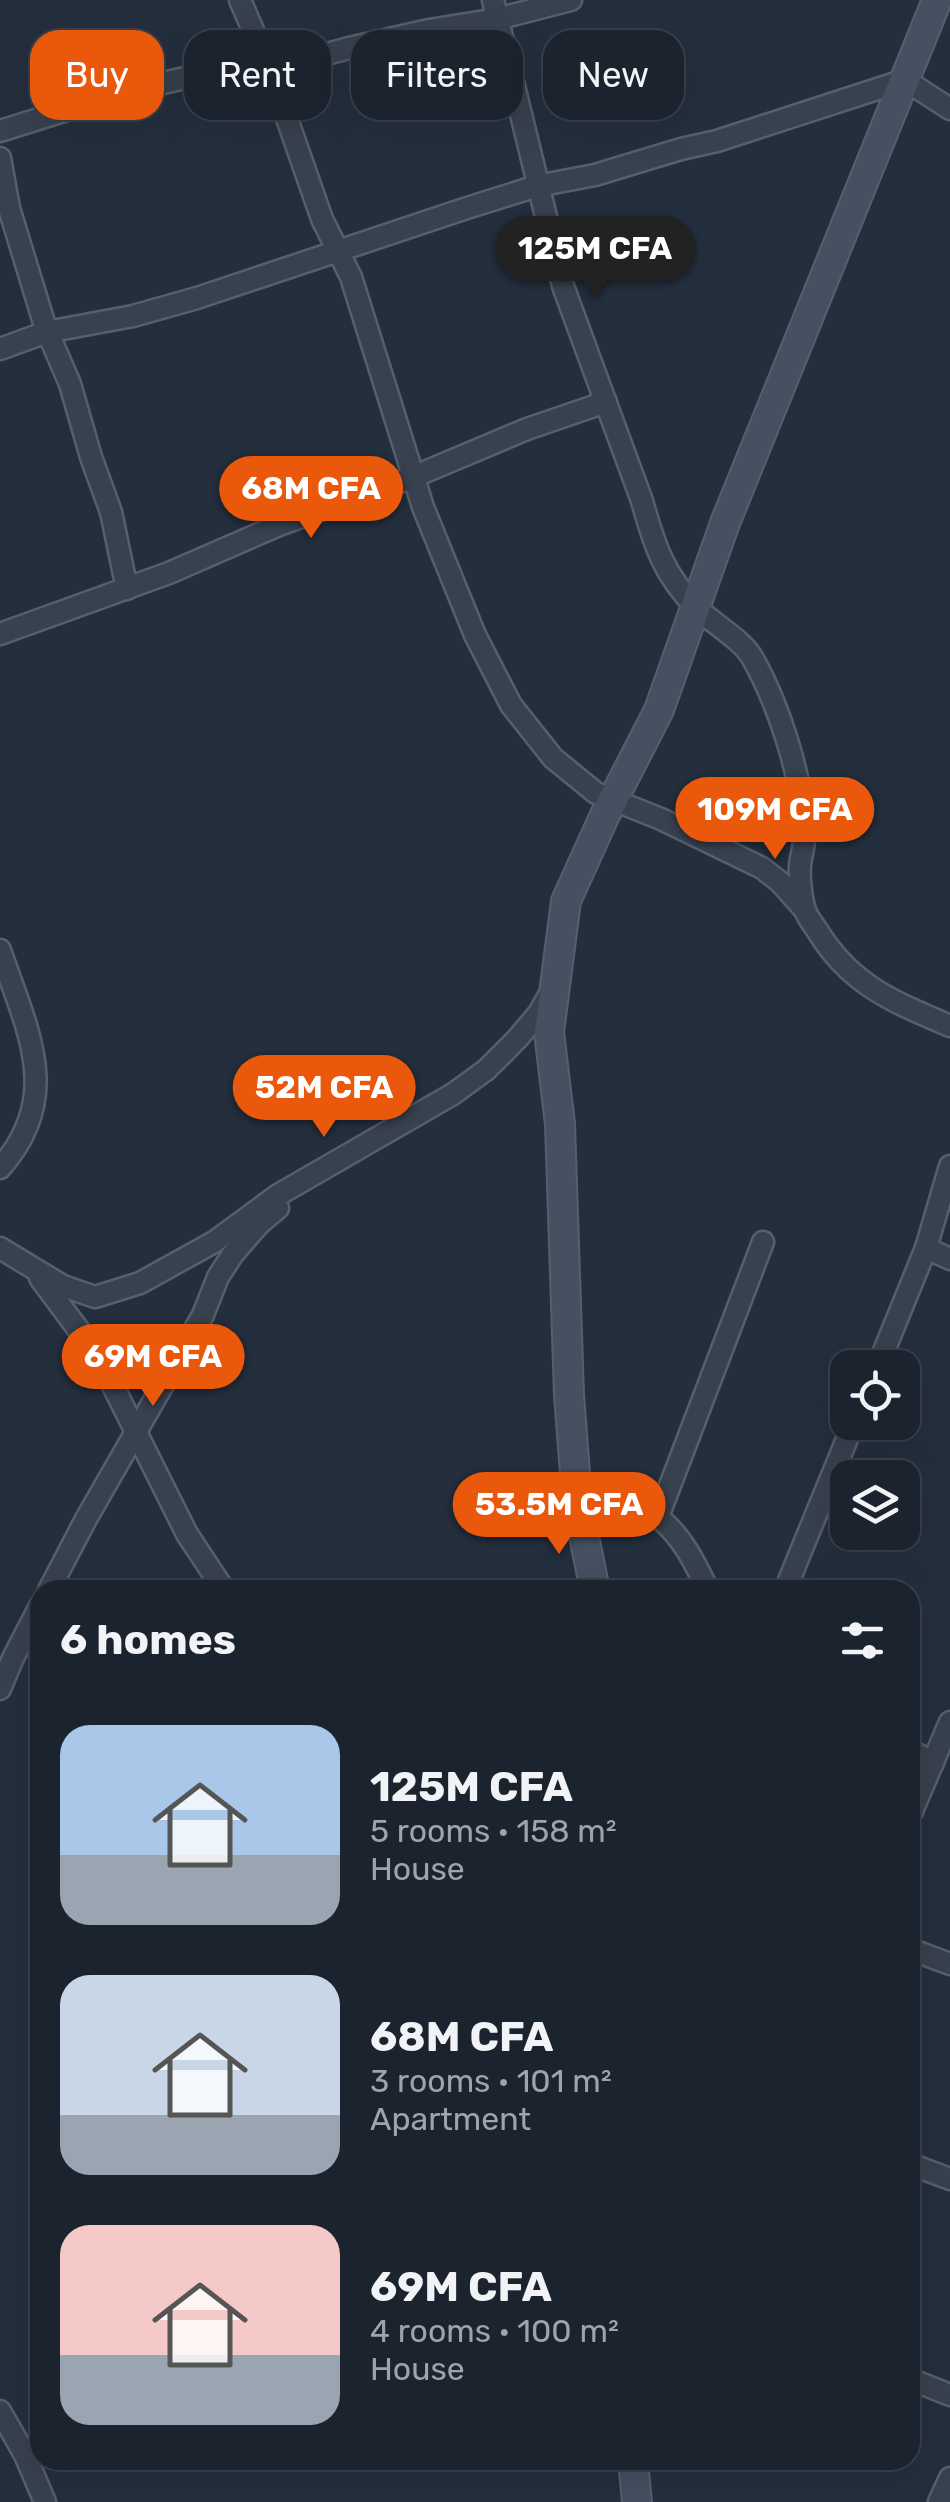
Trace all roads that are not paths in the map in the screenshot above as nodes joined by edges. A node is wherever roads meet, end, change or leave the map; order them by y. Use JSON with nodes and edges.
{"nodes":[{"id":1,"x":240,"y":0,"type":"edge"},
{"id":2,"x":571,"y":0,"type":"edge"},
{"id":3,"x":937,"y":0,"type":"edge"},
{"id":4,"x":495,"y":10,"type":"edge"},
{"id":5,"x":253,"y":30,"type":"edge"},
{"id":6,"x":331,"y":53,"type":"edge"},
{"id":7,"x":184,"y":78,"type":"edge"},
{"id":8,"x":905,"y":80,"type":"junction"},
{"id":9,"x":950,"y":109,"type":"edge"},
{"id":10,"x":287,"y":120,"type":"edge"},
{"id":11,"x":0,"y":132,"type":"edge"},
{"id":12,"x":0,"y":158,"type":"edge"},
{"id":13,"x":538,"y":186,"type":"junction"},
{"id":14,"x":339,"y":252,"type":"junction"},
{"id":15,"x":47,"y":332,"type":"junction"},
{"id":16,"x":0,"y":349,"type":"edge"},
{"id":17,"x":606,"y":402,"type":"junction"},
{"id":18,"x":413,"y":477,"type":"junction"},
{"id":19,"x":127,"y":589,"type":"junction"},
{"id":20,"x":695,"y":607,"type":"junction"},
{"id":21,"x":0,"y":634,"type":"edge"},
{"id":22,"x":612,"y":801,"type":"junction"},
{"id":23,"x":804,"y":909,"type":"junction"},
{"id":24,"x":0,"y":950,"type":"edge"},
{"id":25,"x":556,"y":984,"type":"junction"},
{"id":26,"x":950,"y":1026,"type":"edge"},
{"id":27,"x":950,"y":1166,"type":"edge"},
{"id":28,"x":0,"y":1168,"type":"edge"},
{"id":29,"x":316,"y":1172,"type":"junction"},
{"id":30,"x":764,"y":1242,"type":"dead end"},
{"id":31,"x":0,"y":1248,"type":"edge"},
{"id":32,"x":926,"y":1248,"type":"junction"},
{"id":33,"x":950,"y":1258,"type":"edge"},
{"id":34,"x":30,"y":1266,"type":"junction"},
{"id":35,"x":884,"y":1350,"type":"edge"},
{"id":36,"x":136,"y":1434,"type":"junction"},
{"id":37,"x":847,"y":1440,"type":"edge"},
{"id":38,"x":579,"y":1512,"type":"junction"},
{"id":39,"x":658,"y":1517,"type":"junction"},
{"id":40,"x":54,"y":1580,"type":"edge"},
{"id":41,"x":217,"y":1580,"type":"edge"},
{"id":42,"x":593,"y":1580,"type":"edge"},
{"id":43,"x":703,"y":1580,"type":"edge"},
{"id":44,"x":789,"y":1580,"type":"edge"},
{"id":45,"x":30,"y":1625,"type":"edge"},
{"id":46,"x":0,"y":1689,"type":"edge"},
{"id":47,"x":950,"y":1722,"type":"edge"},
{"id":48,"x":920,"y":1756,"type":"edge"},
{"id":49,"x":933,"y":1763,"type":"junction"},
{"id":50,"x":920,"y":1793,"type":"edge"},
{"id":51,"x":920,"y":1953,"type":"edge"},
{"id":52,"x":950,"y":1964,"type":"edge"},
{"id":53,"x":920,"y":2168,"type":"edge"},
{"id":54,"x":950,"y":2180,"type":"edge"},
{"id":55,"x":920,"y":2384,"type":"edge"},
{"id":56,"x":950,"y":2395,"type":"edge"},
{"id":57,"x":0,"y":2411,"type":"edge"},
{"id":58,"x":30,"y":2467,"type":"edge"},
{"id":59,"x":31,"y":2470,"type":"edge"},
{"id":60,"x":950,"y":2478,"type":"edge"},
{"id":61,"x":635,"y":2480,"type":"edge"},
{"id":62,"x":45,"y":2502,"type":"edge"},
{"id":63,"x":657,"y":2502,"type":"edge"},
{"id":64,"x":939,"y":2502,"type":"edge"}],
"edges":[{"from":1,"to":5,"type":"street"},
{"from":2,"to":4,"type":"street"},
{"from":3,"to":8,"type":"street"},
{"from":4,"to":6,"type":"street"},
{"from":4,"to":13,"type":"street"},
{"from":7,"to":11,"type":"street"},
{"from":8,"to":9,"type":"street"},
{"from":8,"to":13,"type":"street"},
{"from":8,"to":20,"type":"street"},
{"from":10,"to":14,"type":"street"},
{"from":12,"to":15,"type":"street"},
{"from":13,"to":14,"type":"street"},
{"from":13,"to":17,"type":"street"},
{"from":14,"to":15,"type":"street"},
{"from":14,"to":18,"type":"street"},
{"from":15,"to":16,"type":"street"},
{"from":15,"to":19,"type":"street"},
{"from":17,"to":18,"type":"street"},
{"from":17,"to":20,"type":"street"},
{"from":18,"to":19,"type":"street"},
{"from":18,"to":22,"type":"street"},
{"from":19,"to":21,"type":"street"},
{"from":20,"to":22,"type":"street"},
{"from":20,"to":23,"type":"street"},
{"from":22,"to":23,"type":"street"},
{"from":22,"to":25,"type":"street"},
{"from":23,"to":26,"type":"street"},
{"from":24,"to":28,"type":"street"},
{"from":25,"to":29,"type":"street"},
{"from":25,"to":38,"type":"street"},
{"from":27,"to":32,"type":"street"},
{"from":29,"to":34,"type":"street"},
{"from":29,"to":36,"type":"street"},
{"from":30,"to":39,"type":"street"},
{"from":31,"to":34,"type":"street"},
{"from":32,"to":33,"type":"street"},
{"from":32,"to":35,"type":"street"},
{"from":34,"to":36,"type":"street"},
{"from":36,"to":40,"type":"street"},
{"from":36,"to":41,"type":"street"},
{"from":37,"to":44,"type":"street"},
{"from":38,"to":39,"type":"street"},
{"from":38,"to":42,"type":"street"},
{"from":39,"to":43,"type":"street"},
{"from":45,"to":46,"type":"street"},
{"from":47,"to":49,"type":"street"},
{"from":48,"to":49,"type":"street"},
{"from":49,"to":50,"type":"street"},
{"from":51,"to":52,"type":"street"},
{"from":53,"to":54,"type":"street"},
{"from":55,"to":56,"type":"street"},
{"from":57,"to":58,"type":"street"},
{"from":59,"to":62,"type":"street"},
{"from":60,"to":64,"type":"street"},
{"from":61,"to":63,"type":"street"}]}
